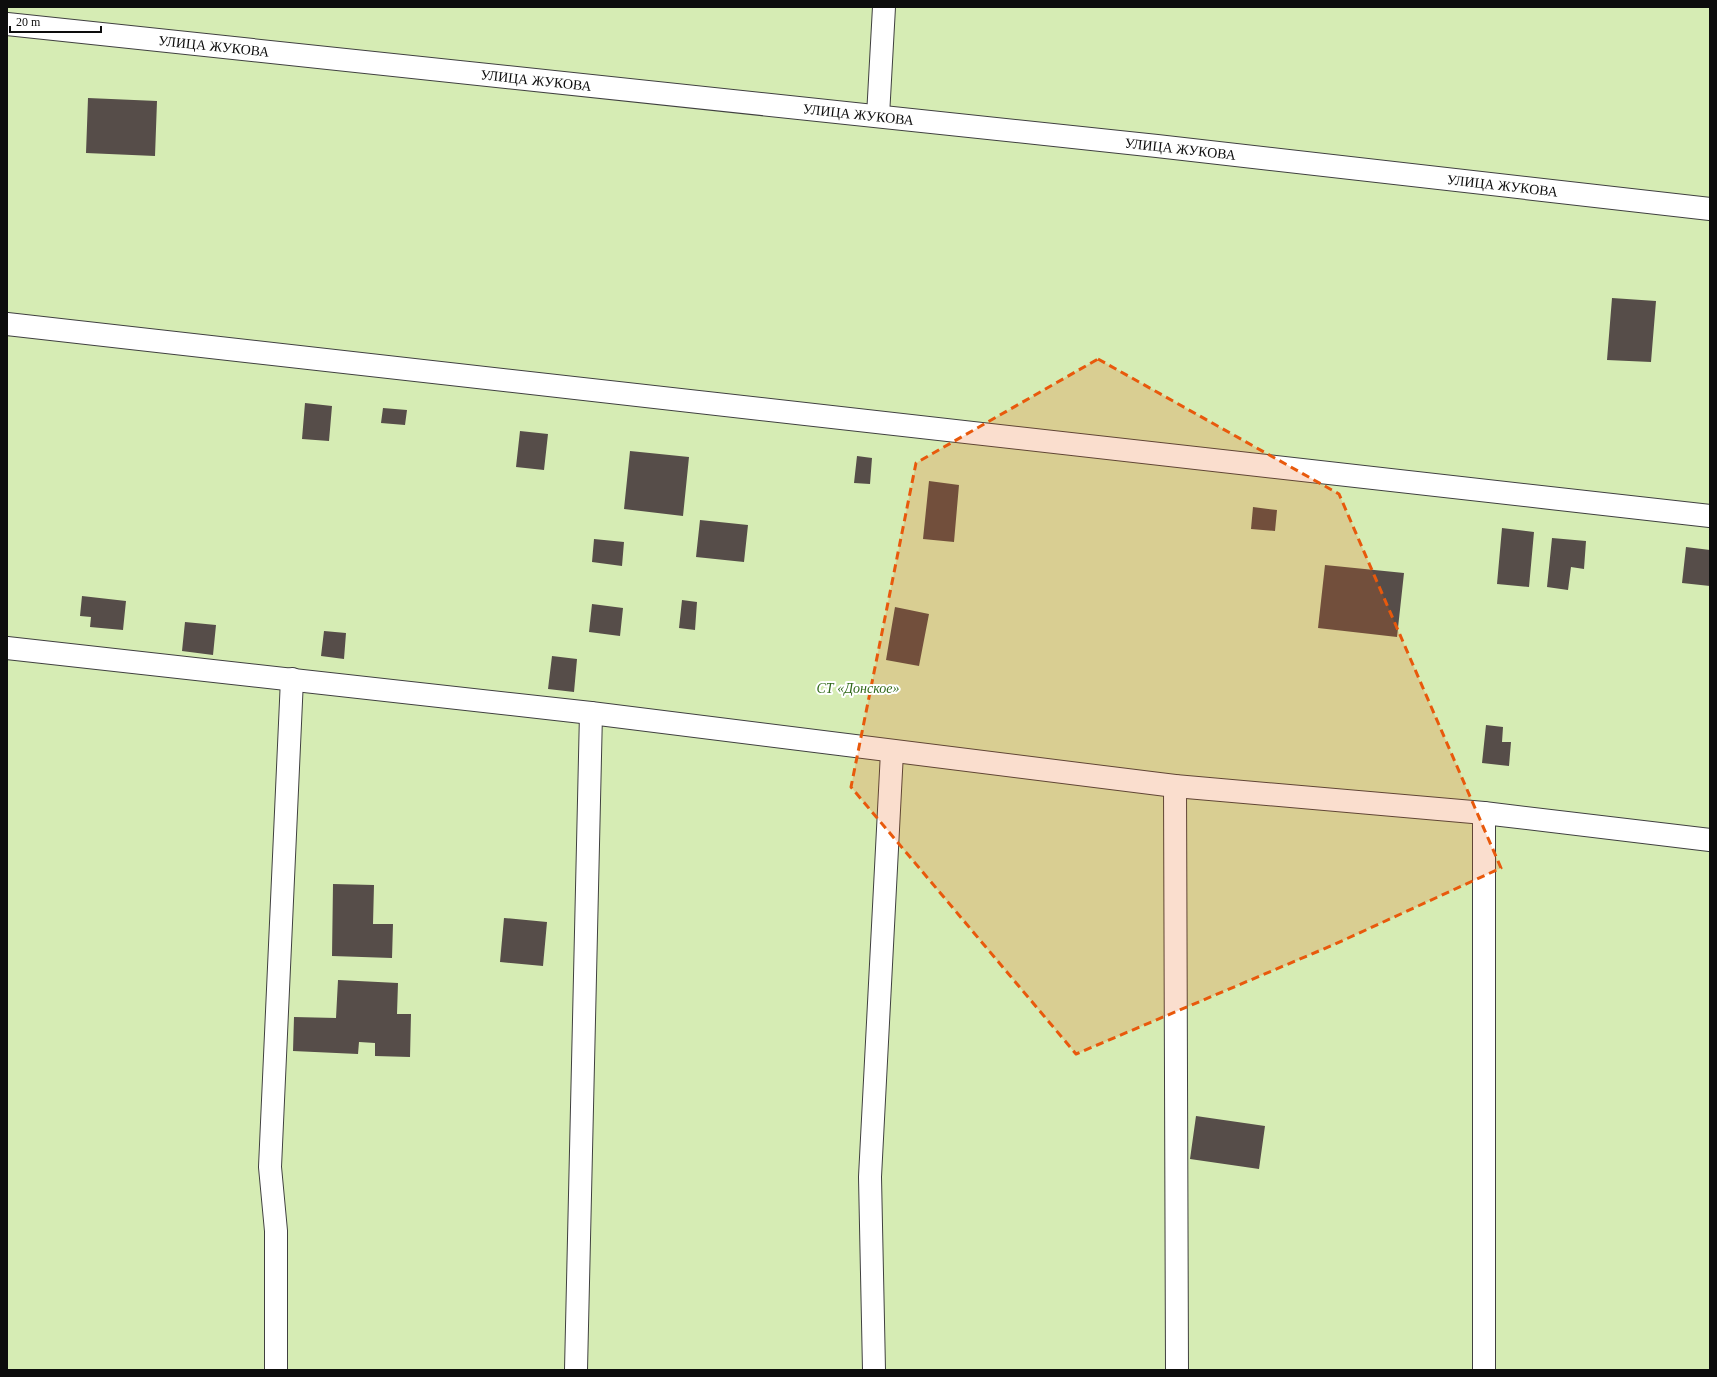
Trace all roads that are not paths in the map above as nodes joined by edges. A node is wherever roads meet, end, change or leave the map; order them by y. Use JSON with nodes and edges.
{"nodes":[{"id":1,"x":884,"y":7,"type":"edge"},
{"id":2,"x":7,"y":24,"type":"edge"},
{"id":3,"x":878,"y":116,"type":"junction"},
{"id":4,"x":1710,"y":208,"type":"edge"},
{"id":5,"x":7,"y":324,"type":"edge"},
{"id":6,"x":1710,"y":516,"type":"edge"},
{"id":7,"x":7,"y":648,"type":"edge"},
{"id":8,"x":292,"y":679,"type":"junction"},
{"id":9,"x":591,"y":713,"type":"junction"},
{"id":10,"x":892,"y":752,"type":"junction"},
{"id":11,"x":1175,"y":786,"type":"junction"},
{"id":12,"x":1484,"y":813,"type":"junction"},
{"id":13,"x":1710,"y":840,"type":"edge"},
{"id":14,"x":276,"y":1370,"type":"edge"},
{"id":15,"x":576,"y":1370,"type":"edge"},
{"id":16,"x":874,"y":1370,"type":"edge"},
{"id":17,"x":1177,"y":1370,"type":"edge"},
{"id":18,"x":1484,"y":1370,"type":"edge"}],
"edges":[{"from":1,"to":3,"type":"lane"},
{"from":2,"to":3,"type":"lane","name":"УЛИЦА ЖУКОВА"},
{"from":3,"to":4,"type":"lane","name":"УЛИЦА ЖУКОВА"},
{"from":5,"to":6,"type":"lane"},
{"from":7,"to":8,"type":"lane"},
{"from":8,"to":9,"type":"lane"},
{"from":8,"to":14,"type":"lane"},
{"from":9,"to":10,"type":"lane"},
{"from":9,"to":15,"type":"lane"},
{"from":10,"to":11,"type":"lane"},
{"from":10,"to":16,"type":"lane"},
{"from":11,"to":12,"type":"lane"},
{"from":11,"to":17,"type":"lane"},
{"from":12,"to":13,"type":"lane"},
{"from":12,"to":18,"type":"lane"}]}
